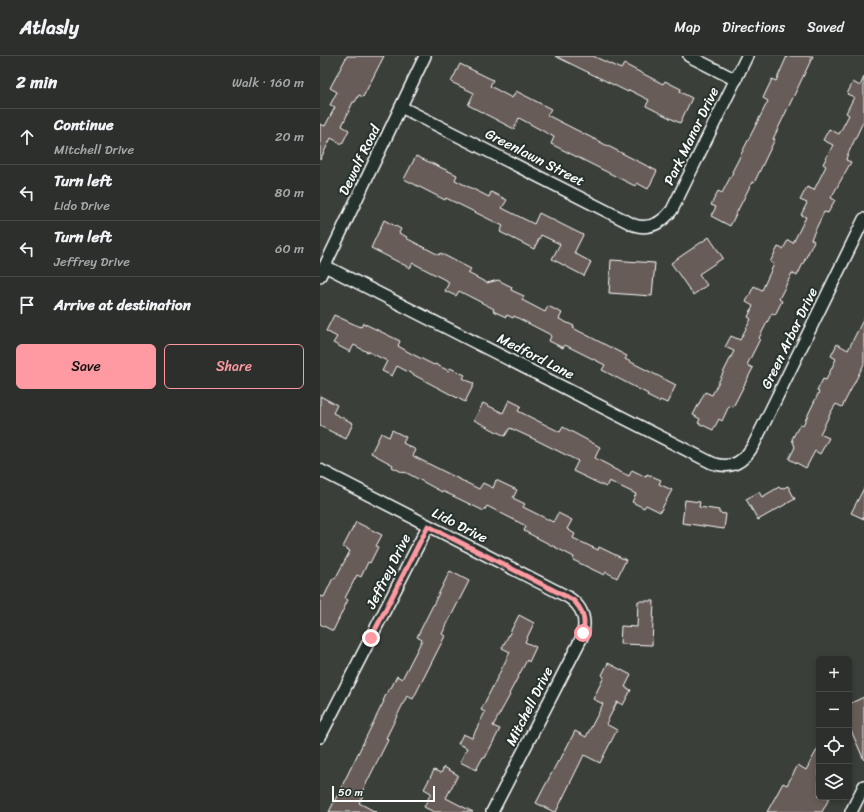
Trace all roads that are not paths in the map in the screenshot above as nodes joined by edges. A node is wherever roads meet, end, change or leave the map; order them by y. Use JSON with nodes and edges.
{"nodes":[{"id":1,"x":425,"y":56,"type":"edge"},
{"id":2,"x":689,"y":56,"type":"edge"},
{"id":3,"x":747,"y":56,"type":"edge"},
{"id":4,"x":736,"y":80,"type":"junction"},
{"id":5,"x":401,"y":107,"type":"junction"},
{"id":6,"x":864,"y":219,"type":"edge"},
{"id":7,"x":656,"y":225,"type":"joint"},
{"id":8,"x":325,"y":266,"type":"junction"},
{"id":9,"x":320,"y":276,"type":"edge"},
{"id":10,"x":734,"y":464,"type":"joint"},
{"id":11,"x":320,"y":470,"type":"edge"},
{"id":12,"x":428,"y":526,"type":"junction"},
{"id":13,"x":582,"y":612,"type":"joint"},
{"id":14,"x":320,"y":737,"type":"edge"},
{"id":15,"x":864,"y":786,"type":"edge"},
{"id":16,"x":492,"y":812,"type":"edge"},
{"id":17,"x":851,"y":812,"type":"edge"}],
"edges":[{"from":1,"to":5,"type":"street","name":"Dewolf Road"},
{"from":2,"to":4,"type":"street"},
{"from":3,"to":4,"type":"street","name":"Park Manor Drive"},
{"from":4,"to":7,"type":"street","name":"Park Manor Drive"},
{"from":5,"to":7,"type":"street","name":"Greenlawn Street"},
{"from":5,"to":8,"type":"street","name":"Dewolf Road"},
{"from":6,"to":10,"type":"street","name":"Green Arbor Drive"},
{"from":8,"to":9,"type":"street","name":"Dewolf Road"},
{"from":8,"to":10,"type":"street","name":"Medford Lane"},
{"from":11,"to":12,"type":"street","name":"Lido Drive"},
{"from":12,"to":13,"type":"street","name":"Lido Drive"},
{"from":12,"to":14,"type":"street","name":"Jeffrey Drive"},
{"from":13,"to":16,"type":"street","name":"Mitchell Drive"},
{"from":15,"to":17,"type":"street"}]}
